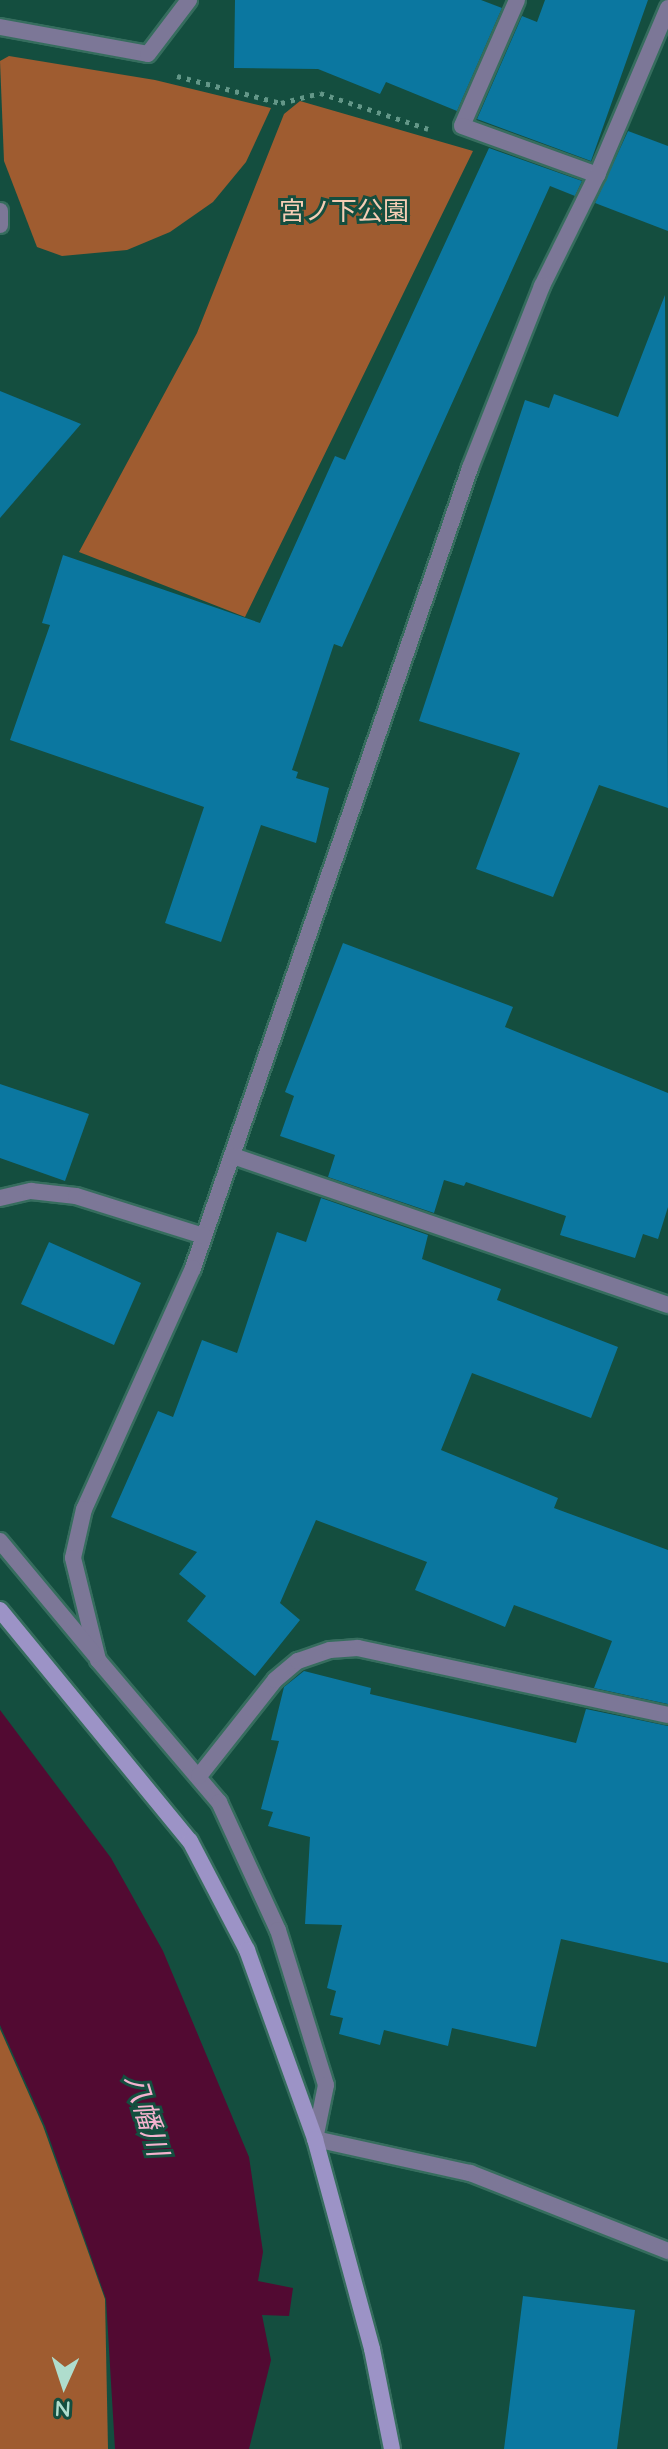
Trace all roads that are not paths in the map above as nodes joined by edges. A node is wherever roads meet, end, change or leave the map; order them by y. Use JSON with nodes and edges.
{"nodes":[{"id":1,"x":189,"y":0,"type":"edge"},
{"id":2,"x":517,"y":0,"type":"edge"},
{"id":3,"x":668,"y":8,"type":"edge"},
{"id":4,"x":0,"y":27,"type":"edge"},
{"id":5,"x":597,"y":175,"type":"junction"},
{"id":6,"x":0,"y":211,"type":"edge"},
{"id":7,"x":0,"y":225,"type":"edge"},
{"id":8,"x":233,"y":1156,"type":"junction"},
{"id":9,"x":0,"y":1198,"type":"edge"},
{"id":10,"x":204,"y":1236,"type":"junction"},
{"id":11,"x":668,"y":1305,"type":"edge"},
{"id":12,"x":0,"y":1541,"type":"edge"},
{"id":13,"x":0,"y":1610,"type":"edge"},
{"id":14,"x":98,"y":1660,"type":"junction"},
{"id":15,"x":668,"y":1715,"type":"edge"},
{"id":16,"x":199,"y":1776,"type":"junction"},
{"id":17,"x":315,"y":2139,"type":"junction"},
{"id":18,"x":668,"y":2251,"type":"edge"},
{"id":19,"x":392,"y":2449,"type":"edge"}],
"edges":[{"from":1,"to":4,"type":"street"},
{"from":2,"to":5,"type":"street"},
{"from":3,"to":5,"type":"street"},
{"from":5,"to":8,"type":"street"},
{"from":6,"to":7,"type":"street"},
{"from":8,"to":10,"type":"street"},
{"from":8,"to":11,"type":"street"},
{"from":9,"to":10,"type":"street"},
{"from":10,"to":14,"type":"street"},
{"from":12,"to":14,"type":"street"},
{"from":13,"to":17,"type":"street"},
{"from":14,"to":16,"type":"street"},
{"from":15,"to":16,"type":"street"},
{"from":16,"to":17,"type":"street"},
{"from":17,"to":18,"type":"street"},
{"from":17,"to":19,"type":"street"}]}
